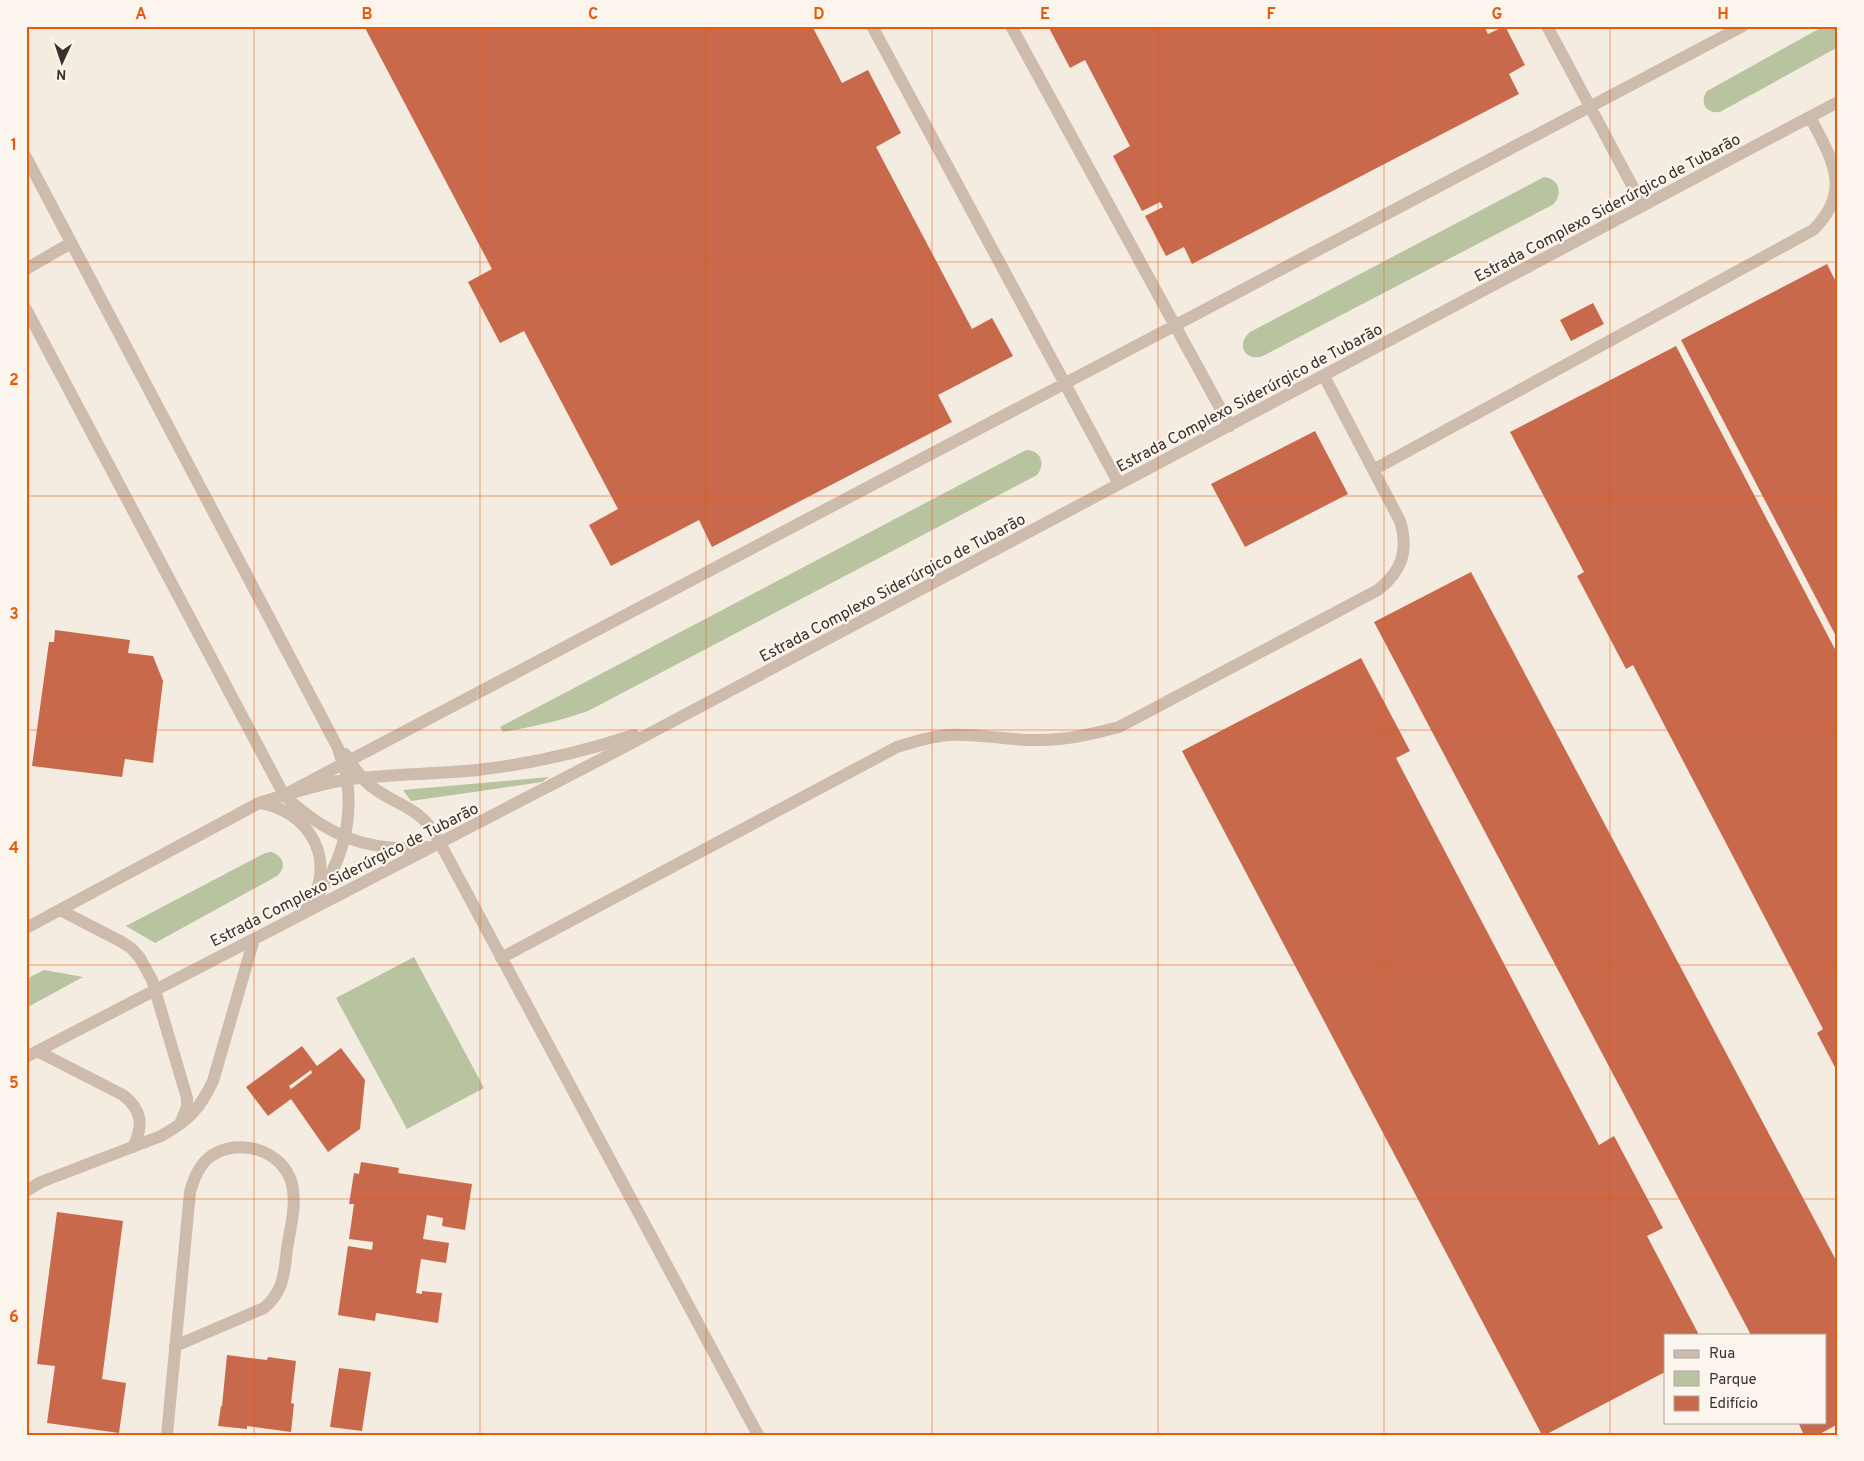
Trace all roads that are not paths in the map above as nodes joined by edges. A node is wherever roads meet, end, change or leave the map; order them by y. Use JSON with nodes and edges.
{"nodes":[{"id":1,"x":872,"y":26,"type":"edge"},
{"id":2,"x":1011,"y":26,"type":"edge"},
{"id":3,"x":1547,"y":26,"type":"edge"},
{"id":4,"x":1743,"y":26,"type":"edge"},
{"id":5,"x":1838,"y":102,"type":"edge"},
{"id":6,"x":1590,"y":106,"type":"junction"},
{"id":7,"x":1810,"y":117,"type":"junction"},
{"id":8,"x":26,"y":157,"type":"edge"},
{"id":9,"x":1643,"y":206,"type":"junction"},
{"id":10,"x":71,"y":243,"type":"junction"},
{"id":11,"x":26,"y":269,"type":"edge"},
{"id":12,"x":26,"y":309,"type":"edge"},
{"id":13,"x":1175,"y":326,"type":"junction"},
{"id":14,"x":1324,"y":376,"type":"junction"},
{"id":15,"x":1065,"y":383,"type":"junction"},
{"id":16,"x":1230,"y":426,"type":"junction"},
{"id":17,"x":1373,"y":470,"type":"junction"},
{"id":18,"x":1119,"y":484,"type":"junction"},
{"id":19,"x":676,"y":720,"type":"junction"},
{"id":20,"x":346,"y":762,"type":"junction"},
{"id":21,"x":363,"y":778,"type":"junction"},
{"id":22,"x":346,"y":780,"type":"junction"},
{"id":23,"x":284,"y":795,"type":"junction"},
{"id":24,"x":259,"y":803,"type":"junction"},
{"id":25,"x":345,"y":837,"type":"junction"},
{"id":26,"x":436,"y":845,"type":"junction"},
{"id":27,"x":60,"y":910,"type":"junction"},
{"id":28,"x":302,"y":914,"type":"junction"},
{"id":29,"x":26,"y":928,"type":"edge"},
{"id":30,"x":254,"y":939,"type":"junction"},
{"id":31,"x":501,"y":958,"type":"junction"},
{"id":32,"x":155,"y":991,"type":"junction"},
{"id":33,"x":32,"y":1054,"type":"edge"},
{"id":34,"x":178,"y":1127,"type":"junction"},
{"id":35,"x":133,"y":1146,"type":"junction"},
{"id":36,"x":26,"y":1191,"type":"edge"},
{"id":37,"x":175,"y":1346,"type":"junction"},
{"id":38,"x":167,"y":1435,"type":"edge"},
{"id":39,"x":758,"y":1435,"type":"edge"}],
"edges":[{"from":1,"to":15,"type":"lane"},
{"from":2,"to":13,"type":"lane"},
{"from":3,"to":6,"type":"lane"},
{"from":4,"to":6,"type":"lane"},
{"from":5,"to":7,"type":"lane","name":"Estrada Complexo Siderúrgico de Tubarão"},
{"from":6,"to":9,"type":"lane"},
{"from":6,"to":13,"type":"lane"},
{"from":7,"to":9,"type":"lane","name":"Estrada Complexo Siderúrgico de Tubarão"},
{"from":7,"to":17,"type":"lane"},
{"from":8,"to":10,"type":"lane"},
{"from":9,"to":14,"type":"lane","name":"Estrada Complexo Siderúrgico de Tubarão"},
{"from":10,"to":11,"type":"lane"},
{"from":10,"to":20,"type":"lane"},
{"from":12,"to":23,"type":"lane"},
{"from":13,"to":15,"type":"lane"},
{"from":13,"to":16,"type":"lane"},
{"from":14,"to":16,"type":"lane","name":"Estrada Complexo Siderúrgico de Tubarão"},
{"from":14,"to":17,"type":"lane"},
{"from":15,"to":18,"type":"lane"},
{"from":15,"to":20,"type":"lane"},
{"from":16,"to":18,"type":"lane","name":"Estrada Complexo Siderúrgico de Tubarão"},
{"from":17,"to":31,"type":"lane"},
{"from":18,"to":19,"type":"lane","name":"Estrada Complexo Siderúrgico de Tubarão"},
{"from":19,"to":21,"type":"lane","name":"Estrada Complexo Siderúrgico de Tubarão"},
{"from":19,"to":26,"type":"lane","name":"Estrada Complexo Siderúrgico de Tubarão"},
{"from":20,"to":21,"type":"lane"},
{"from":20,"to":22,"type":"lane"},
{"from":20,"to":23,"type":"lane"},
{"from":21,"to":22,"type":"lane","name":"Estrada Complexo Siderúrgico de Tubarão"},
{"from":21,"to":26,"type":"lane"},
{"from":22,"to":23,"type":"lane","name":"Estrada Complexo Siderúrgico de Tubarão"},
{"from":22,"to":25,"type":"lane"},
{"from":23,"to":24,"type":"lane","name":"Estrada Complexo Siderúrgico de Tubarão"},
{"from":23,"to":25,"type":"lane"},
{"from":24,"to":27,"type":"lane","name":"Estrada Complexo Siderúrgico de Tubarão"},
{"from":24,"to":28,"type":"lane"},
{"from":25,"to":26,"type":"lane"},
{"from":25,"to":28,"type":"lane"},
{"from":26,"to":28,"type":"lane","name":"Estrada Complexo Siderúrgico de Tubarão"},
{"from":26,"to":31,"type":"lane"},
{"from":27,"to":29,"type":"lane","name":"Estrada Complexo Siderúrgico de Tubarão"},
{"from":27,"to":32,"type":"lane"},
{"from":28,"to":30,"type":"lane","name":"Estrada Complexo Siderúrgico de Tubarão"},
{"from":30,"to":32,"type":"lane","name":"Estrada Complexo Siderúrgico de Tubarão"},
{"from":30,"to":34,"type":"lane"},
{"from":31,"to":39,"type":"lane"},
{"from":32,"to":33,"type":"lane","name":"Estrada Complexo Siderúrgico de Tubarão"},
{"from":32,"to":34,"type":"lane"},
{"from":33,"to":35,"type":"lane"},
{"from":34,"to":35,"type":"lane"},
{"from":35,"to":36,"type":"lane"},
{"from":37,"to":37,"type":"lane"},
{"from":37,"to":38,"type":"lane"}]}
